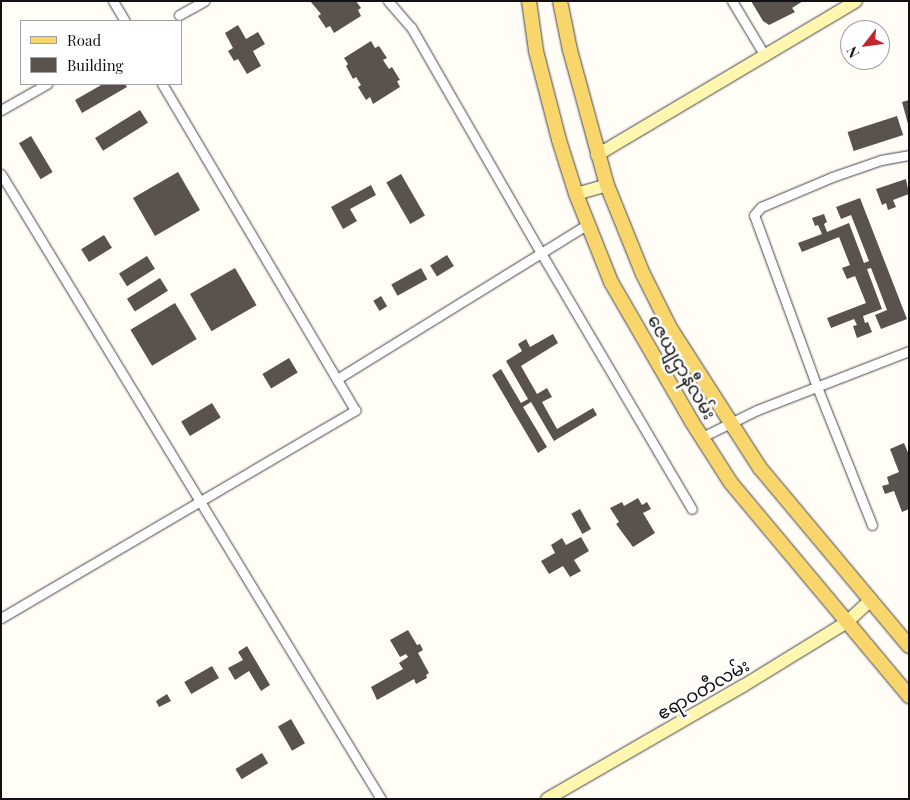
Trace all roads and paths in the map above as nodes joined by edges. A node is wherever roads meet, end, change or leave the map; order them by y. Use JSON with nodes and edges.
{"nodes":[{"id":1,"x":113,"y":1,"type":"edge"},
{"id":2,"x":204,"y":1,"type":"edge"},
{"id":3,"x":388,"y":1,"type":"edge"},
{"id":4,"x":528,"y":1,"type":"edge"},
{"id":5,"x":560,"y":1,"type":"edge"},
{"id":6,"x":732,"y":1,"type":"edge"},
{"id":7,"x":856,"y":1,"type":"edge"},
{"id":8,"x":179,"y":15,"type":"dead end"},
{"id":9,"x":124,"y":20,"type":"edge"},
{"id":10,"x":765,"y":56,"type":"junction"},
{"id":11,"x":45,"y":85,"type":"edge"},
{"id":12,"x":163,"y":85,"type":"edge"},
{"id":13,"x":1,"y":110,"type":"edge"},
{"id":14,"x":597,"y":155,"type":"junction"},
{"id":15,"x":909,"y":155,"type":"edge"},
{"id":16,"x":1,"y":174,"type":"edge"},
{"id":17,"x":607,"y":185,"type":"junction"},
{"id":18,"x":576,"y":194,"type":"junction"},
{"id":19,"x":588,"y":224,"type":"junction"},
{"id":20,"x":541,"y":253,"type":"junction"},
{"id":21,"x":909,"y":351,"type":"edge"},
{"id":22,"x":337,"y":379,"type":"junction"},
{"id":23,"x":817,"y":387,"type":"junction"},
{"id":24,"x":730,"y":422,"type":"junction"},
{"id":25,"x":702,"y":437,"type":"junction"},
{"id":26,"x":200,"y":500,"type":"junction"},
{"id":27,"x":692,"y":509,"type":"dead end"},
{"id":28,"x":872,"y":525,"type":"dead end"},
{"id":29,"x":871,"y":600,"type":"junction"},
{"id":30,"x":1,"y":618,"type":"edge"},
{"id":31,"x":847,"y":622,"type":"junction"},
{"id":32,"x":909,"y":646,"type":"edge"},
{"id":33,"x":909,"y":696,"type":"edge"},
{"id":34,"x":382,"y":799,"type":"edge"},
{"id":35,"x":547,"y":799,"type":"edge"}],
"edges":[{"from":1,"to":9,"type":"street"},
{"from":2,"to":8,"type":"street"},
{"from":3,"to":20,"type":"street"},
{"from":4,"to":18,"type":"main road","name":"ဇေယျဌာနီလမ်း"},
{"from":5,"to":14,"type":"main road","name":"ဇေယျဌာနီလမ်း"},
{"from":6,"to":10,"type":"street"},
{"from":7,"to":10,"type":"street"},
{"from":10,"to":14,"type":"street"},
{"from":11,"to":13,"type":"street"},
{"from":12,"to":22,"type":"street"},
{"from":14,"to":17,"type":"main road","name":"ဇေယျဌာနီလမ်း"},
{"from":15,"to":23,"type":"street"},
{"from":16,"to":26,"type":"street"},
{"from":17,"to":18,"type":"street"},
{"from":17,"to":24,"type":"main road","name":"ဇေယျဌာနီလမ်း"},
{"from":18,"to":19,"type":"main road","name":"ဇေယျဌာနီလမ်း"},
{"from":19,"to":20,"type":"street"},
{"from":19,"to":25,"type":"main road","name":"ဇေယျဌာနီလမ်း"},
{"from":20,"to":22,"type":"street"},
{"from":20,"to":27,"type":"street"},
{"from":21,"to":23,"type":"street"},
{"from":22,"to":26,"type":"street"},
{"from":23,"to":24,"type":"street"},
{"from":23,"to":28,"type":"street"},
{"from":24,"to":25,"type":"street"},
{"from":24,"to":29,"type":"main road","name":"ဇေယျဌာနီလမ်း"},
{"from":25,"to":31,"type":"main road","name":"ဇေယျဌာနီလမ်း"},
{"from":26,"to":30,"type":"street"},
{"from":26,"to":34,"type":"street"},
{"from":29,"to":31,"type":"street","name":"ဧရာဝတီလမ်း"},
{"from":29,"to":32,"type":"main road","name":"ဇေယျဌာနီလမ်း"},
{"from":31,"to":33,"type":"main road","name":"ဇေယျဌာနီလမ်း"},
{"from":31,"to":35,"type":"street","name":"ဧရာဝတီလမ်း"}]}
